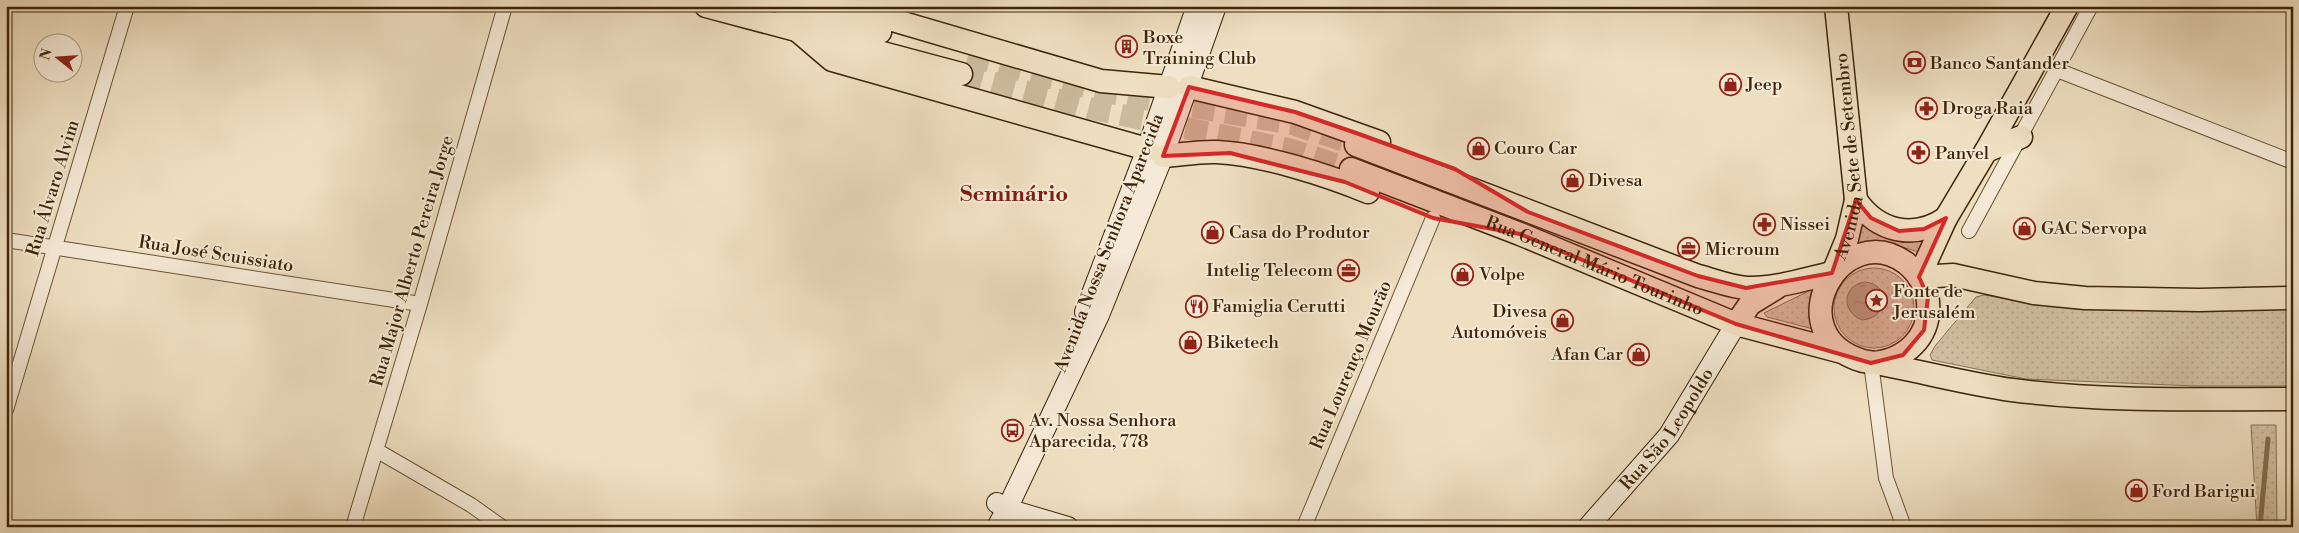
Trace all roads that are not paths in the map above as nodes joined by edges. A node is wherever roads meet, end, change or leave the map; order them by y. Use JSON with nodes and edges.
{"nodes":[{"id":1,"x":127,"y":6,"type":"edge"},
{"id":2,"x":506,"y":6,"type":"edge"},
{"id":3,"x":706,"y":6,"type":"edge"},
{"id":4,"x":1197,"y":6,"type":"edge"},
{"id":5,"x":1216,"y":6,"type":"edge"},
{"id":6,"x":1836,"y":6,"type":"edge"},
{"id":7,"x":2067,"y":6,"type":"edge"},
{"id":8,"x":2092,"y":6,"type":"edge"},
{"id":9,"x":795,"y":16,"type":"edge"},
{"id":10,"x":964,"y":65,"type":"tunnel mouth"},
{"id":11,"x":2057,"y":70,"type":"junction"},
{"id":12,"x":1179,"y":87,"type":"junction"},
{"id":13,"x":2021,"y":137,"type":"junction"},
{"id":14,"x":1356,"y":146,"type":"tunnel mouth"},
{"id":15,"x":1986,"y":151,"type":"junction"},
{"id":16,"x":1155,"y":153,"type":"junction"},
{"id":17,"x":2293,"y":162,"type":"edge"},
{"id":18,"x":1351,"y":169,"type":"tunnel mouth"},
{"id":19,"x":1856,"y":200,"type":"junction"},
{"id":20,"x":1528,"y":212,"type":"junction"},
{"id":21,"x":1433,"y":218,"type":"junction"},
{"id":22,"x":1946,"y":218,"type":"junction"},
{"id":23,"x":1969,"y":231,"type":"dead end"},
{"id":24,"x":1520,"y":234,"type":"junction"},
{"id":25,"x":6,"y":240,"type":"edge"},
{"id":26,"x":55,"y":248,"type":"junction"},
{"id":27,"x":1930,"y":252,"type":"junction"},
{"id":28,"x":1832,"y":274,"type":"junction"},
{"id":29,"x":1953,"y":275,"type":"junction"},
{"id":30,"x":1920,"y":277,"type":"junction"},
{"id":31,"x":1786,"y":282,"type":"junction"},
{"id":32,"x":2293,"y":298,"type":"edge"},
{"id":33,"x":420,"y":304,"type":"junction"},
{"id":34,"x":1736,"y":324,"type":"junction"},
{"id":35,"x":1842,"y":352,"type":"junction"},
{"id":36,"x":1871,"y":362,"type":"junction"},
{"id":37,"x":2293,"y":399,"type":"edge"},
{"id":38,"x":6,"y":410,"type":"edge"},
{"id":39,"x":376,"y":450,"type":"junction"},
{"id":40,"x":1002,"y":506,"type":"junction"},
{"id":41,"x":353,"y":527,"type":"edge"},
{"id":42,"x":502,"y":527,"type":"edge"},
{"id":43,"x":981,"y":527,"type":"edge"},
{"id":44,"x":997,"y":527,"type":"edge"},
{"id":45,"x":1068,"y":527,"type":"edge"},
{"id":46,"x":1304,"y":527,"type":"edge"},
{"id":47,"x":1588,"y":527,"type":"edge"},
{"id":48,"x":1904,"y":527,"type":"edge"}],
"edges":[{"from":1,"to":26,"type":"street","name":"Rua Álvaro Alvim"},
{"from":2,"to":33,"type":"street","name":"Rua Major Alberto Pereira Jorge"},
{"from":3,"to":9,"type":"main road"},
{"from":4,"to":12,"type":"main road","name":"Avenida Nossa Senhora Aparecida"},
{"from":5,"to":12,"type":"main road","name":"Avenida Nossa Senhora Aparecida"},
{"from":6,"to":19,"type":"main road","name":"Avenida Sete de Setembro"},
{"from":7,"to":15,"type":"main road"},
{"from":8,"to":11,"type":"street"},
{"from":9,"to":10,"type":"main road"},
{"from":9,"to":12,"type":"main road"},
{"from":9,"to":16,"type":"main road"},
{"from":11,"to":13,"type":"street"},
{"from":11,"to":17,"type":"street"},
{"from":12,"to":16,"type":"main road","name":"Avenida Nossa Senhora Aparecida"},
{"from":12,"to":20,"type":"main road"},
{"from":13,"to":15,"type":"main road"},
{"from":13,"to":23,"type":"street"},
{"from":14,"to":20,"type":"main road","name":"Rua General Mário Tourinho"},
{"from":15,"to":22,"type":"main road"},
{"from":16,"to":21,"type":"main road"},
{"from":16,"to":40,"type":"main road","name":"Avenida Nossa Senhora Aparecida"},
{"from":18,"to":24,"type":"main road","name":"Rua General Mário Tourinho"},
{"from":19,"to":22,"type":"main road"},
{"from":19,"to":28,"type":"main road","name":"Avenida Sete de Setembro"},
{"from":20,"to":31,"type":"main road","name":"Rua General Mário Tourinho"},
{"from":21,"to":24,"type":"main road"},
{"from":21,"to":46,"type":"street","name":"Rua Lourenço Mourão"},
{"from":22,"to":27,"type":"main road"},
{"from":24,"to":34,"type":"main road","name":"Rua General Mário Tourinho"},
{"from":25,"to":26,"type":"street","name":"Rua José Scuissiato"},
{"from":26,"to":33,"type":"street","name":"Rua José Scuissiato"},
{"from":26,"to":38,"type":"street","name":"Rua Álvaro Alvim"},
{"from":27,"to":29,"type":"main road"},
{"from":27,"to":30,"type":"main road"},
{"from":28,"to":30,"type":"main road"},
{"from":28,"to":31,"type":"main road","name":"Rua General Mário Tourinho"},
{"from":28,"to":35,"type":"main road"},
{"from":29,"to":30,"type":"main road"},
{"from":29,"to":32,"type":"main road"},
{"from":30,"to":36,"type":"main road"},
{"from":31,"to":34,"type":"main road"},
{"from":33,"to":39,"type":"street","name":"Rua Major Alberto Pereira Jorge"},
{"from":34,"to":35,"type":"main road","name":"Rua General Mário Tourinho"},
{"from":34,"to":47,"type":"main road","name":"Rua São Leopoldo"},
{"from":35,"to":36,"type":"main road"},
{"from":36,"to":37,"type":"main road"},
{"from":36,"to":48,"type":"street"},
{"from":39,"to":41,"type":"street","name":"Rua Major Alberto Pereira Jorge"},
{"from":39,"to":42,"type":"street"},
{"from":40,"to":43,"type":"main road","name":"Avenida Nossa Senhora Aparecida"},
{"from":40,"to":44,"type":"main road"},
{"from":40,"to":45,"type":"main road"}]}
